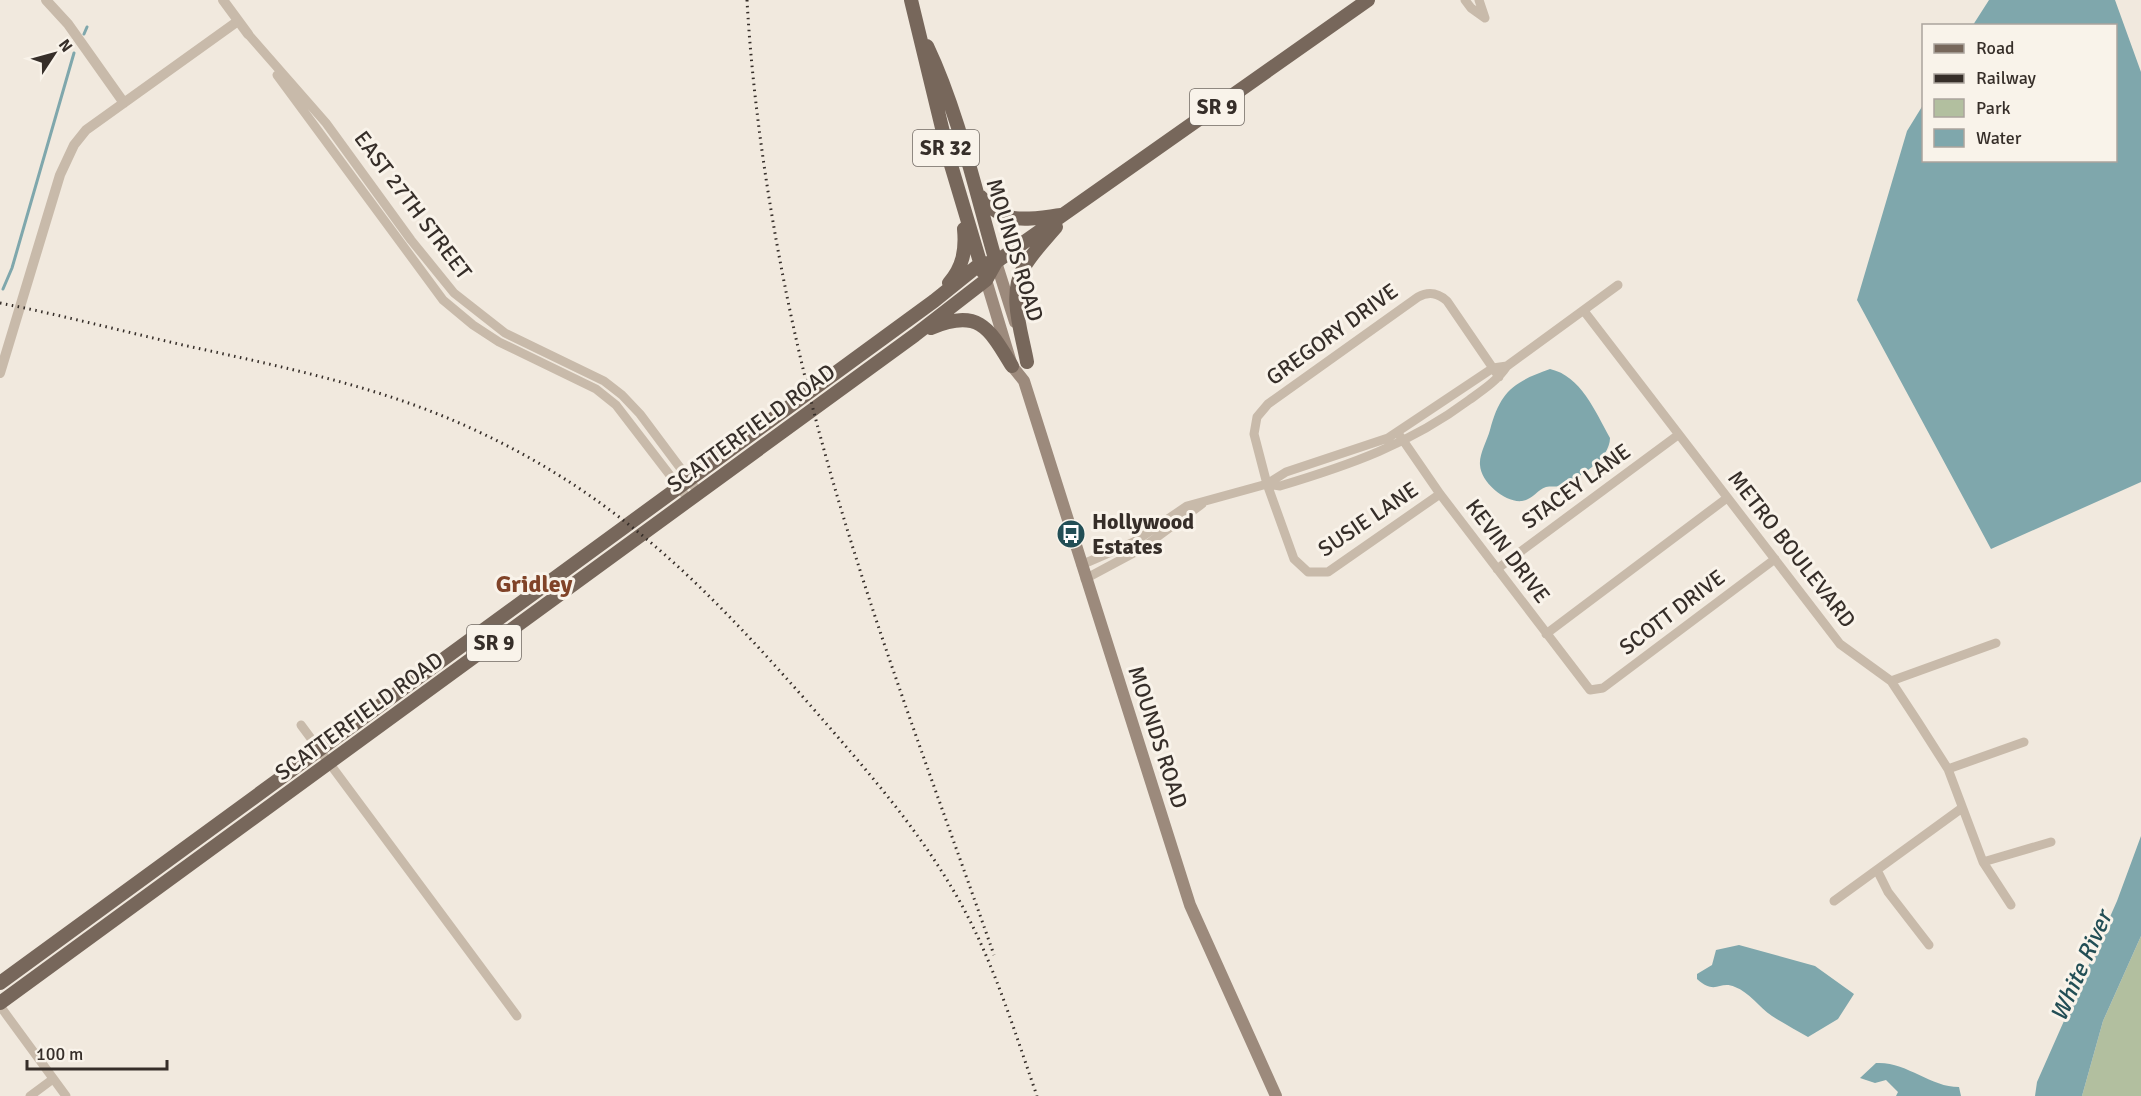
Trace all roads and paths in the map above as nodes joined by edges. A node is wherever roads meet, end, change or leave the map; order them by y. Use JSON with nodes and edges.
{"nodes":[{"id":1,"x":46,"y":0,"type":"edge"},
{"id":2,"x":223,"y":0,"type":"edge"},
{"id":3,"x":911,"y":0,"type":"edge"},
{"id":4,"x":1368,"y":0,"type":"edge"},
{"id":5,"x":1464,"y":0,"type":"edge"},
{"id":6,"x":1479,"y":0,"type":"edge"},
{"id":7,"x":238,"y":21,"type":"junction"},
{"id":8,"x":919,"y":30,"type":"junction"},
{"id":9,"x":248,"y":34,"type":"joint"},
{"id":10,"x":124,"y":104,"type":"junction"},
{"id":11,"x":976,"y":191,"type":"junction"},
{"id":12,"x":960,"y":197,"type":"junction"},
{"id":13,"x":1066,"y":214,"type":"junction"},
{"id":14,"x":996,"y":262,"type":"junction"},
{"id":15,"x":980,"y":264,"type":"junction"},
{"id":16,"x":986,"y":280,"type":"junction"},
{"id":17,"x":1618,"y":285,"type":"dead end"},
{"id":18,"x":934,"y":301,"type":"junction"},
{"id":19,"x":1584,"y":311,"type":"junction"},
{"id":20,"x":915,"y":335,"type":"junction"},
{"id":21,"x":1027,"y":362,"type":"junction"},
{"id":22,"x":1012,"y":366,"type":"junction"},
{"id":23,"x":1507,"y":366,"type":"junction"},
{"id":24,"x":1493,"y":368,"type":"junction"},
{"id":25,"x":0,"y":373,"type":"edge"},
{"id":26,"x":1499,"y":377,"type":"junction"},
{"id":27,"x":1024,"y":381,"type":"junction"},
{"id":28,"x":1678,"y":435,"type":"junction"},
{"id":29,"x":1401,"y":437,"type":"junction"},
{"id":30,"x":684,"y":482,"type":"junction"},
{"id":31,"x":1267,"y":484,"type":"junction"},
{"id":32,"x":1440,"y":494,"type":"junction"},
{"id":33,"x":694,"y":496,"type":"junction"},
{"id":34,"x":1727,"y":498,"type":"junction"},
{"id":35,"x":1206,"y":501,"type":"junction"},
{"id":36,"x":1775,"y":560,"type":"junction"},
{"id":37,"x":1080,"y":565,"type":"junction"},
{"id":38,"x":1497,"y":569,"type":"junction"},
{"id":39,"x":1085,"y":579,"type":"junction"},
{"id":40,"x":1546,"y":634,"type":"junction"},
{"id":41,"x":1996,"y":643,"type":"dead end"},
{"id":42,"x":1892,"y":681,"type":"junction"},
{"id":43,"x":1590,"y":690,"type":"joint"},
{"id":44,"x":301,"y":725,"type":"dead end"},
{"id":45,"x":2024,"y":742,"type":"dead end"},
{"id":46,"x":319,"y":750,"type":"junction"},
{"id":47,"x":330,"y":764,"type":"junction"},
{"id":48,"x":1948,"y":769,"type":"junction"},
{"id":49,"x":1962,"y":808,"type":"junction"},
{"id":50,"x":2051,"y":842,"type":"dead end"},
{"id":51,"x":1983,"y":862,"type":"junction"},
{"id":52,"x":1877,"y":870,"type":"junction"},
{"id":53,"x":1834,"y":901,"type":"dead end"},
{"id":54,"x":2011,"y":905,"type":"dead end"},
{"id":55,"x":1929,"y":945,"type":"dead end"},
{"id":56,"x":0,"y":983,"type":"edge"},
{"id":57,"x":0,"y":1005,"type":"edge"},
{"id":58,"x":517,"y":1016,"type":"dead end"},
{"id":59,"x":53,"y":1079,"type":"junction"},
{"id":60,"x":30,"y":1096,"type":"edge"},
{"id":61,"x":66,"y":1096,"type":"edge"},
{"id":62,"x":1276,"y":1096,"type":"edge"}],
"edges":[{"from":1,"to":10,"type":"street"},
{"from":2,"to":7,"type":"street","name":"EAST 27TH STREET"},
{"from":3,"to":8,"type":"main road","name":"MOUNDS ROAD","number":"SR 32"},
{"from":4,"to":13,"type":"main road","name":"SCATTERFIELD ROAD","number":"SR 9"},
{"from":5,"to":6,"type":"street"},
{"from":7,"to":9,"type":"street","name":"EAST 27TH STREET"},
{"from":7,"to":10,"type":"street"},
{"from":8,"to":11,"type":"main road","name":"MOUNDS ROAD","number":"SR 32"},
{"from":8,"to":12,"type":"main road","name":"MOUNDS ROAD","number":"SR 32"},
{"from":9,"to":30,"type":"street","name":"EAST 27TH STREET"},
{"from":10,"to":25,"type":"street"},
{"from":11,"to":13,"type":"main road","number":"SR 32"},
{"from":11,"to":14,"type":"main road","name":"MOUNDS ROAD"},
{"from":12,"to":15,"type":"main road","name":"MOUNDS ROAD","number":"SR 32"},
{"from":12,"to":18,"type":"main road"},
{"from":13,"to":14,"type":"main road","name":"SCATTERFIELD ROAD","number":"SR 9"},
{"from":13,"to":21,"type":"main road"},
{"from":14,"to":15,"type":"main road","name":"SCATTERFIELD ROAD","number":"SR 9"},
{"from":14,"to":16,"type":"main road","name":"SCATTERFIELD ROAD","number":"SR 9"},
{"from":14,"to":21,"type":"main road","name":"MOUNDS ROAD"},
{"from":15,"to":16,"type":"main road","name":"MOUNDS ROAD","number":"SR 32"},
{"from":15,"to":18,"type":"main road","name":"SCATTERFIELD ROAD","number":"SR 9"},
{"from":16,"to":20,"type":"main road","name":"SCATTERFIELD ROAD","number":"SR 9"},
{"from":16,"to":22,"type":"main road","name":"MOUNDS ROAD"},
{"from":17,"to":19,"type":"street"},
{"from":18,"to":30,"type":"main road","name":"SCATTERFIELD ROAD","number":"SR 9"},
{"from":19,"to":23,"type":"street"},
{"from":19,"to":28,"type":"street","name":"METRO BOULEVARD"},
{"from":20,"to":22,"type":"main road"},
{"from":20,"to":33,"type":"main road","name":"SCATTERFIELD ROAD","number":"SR 9"},
{"from":21,"to":27,"type":"main road","name":"MOUNDS ROAD"},
{"from":22,"to":27,"type":"main road","name":"MOUNDS ROAD"},
{"from":23,"to":24,"type":"street"},
{"from":23,"to":26,"type":"street"},
{"from":24,"to":26,"type":"street","name":"GREGORY DRIVE"},
{"from":24,"to":29,"type":"street"},
{"from":24,"to":31,"type":"street","name":"GREGORY DRIVE"},
{"from":26,"to":29,"type":"street"},
{"from":27,"to":37,"type":"main road","name":"MOUNDS ROAD"},
{"from":28,"to":34,"type":"street","name":"METRO BOULEVARD"},
{"from":28,"to":38,"type":"street","name":"STACEY LANE"},
{"from":29,"to":31,"type":"street"},
{"from":29,"to":32,"type":"street","name":"KEVIN DRIVE"},
{"from":30,"to":33,"type":"street","name":"EAST 27TH STREET"},
{"from":30,"to":46,"type":"main road","name":"SCATTERFIELD ROAD","number":"SR 9"},
{"from":31,"to":32,"type":"street","name":"SUSIE LANE"},
{"from":31,"to":35,"type":"street"},
{"from":32,"to":38,"type":"street","name":"KEVIN DRIVE"},
{"from":33,"to":47,"type":"main road","name":"SCATTERFIELD ROAD","number":"SR 9"},
{"from":34,"to":36,"type":"street","name":"METRO BOULEVARD"},
{"from":34,"to":40,"type":"street"},
{"from":35,"to":37,"type":"street"},
{"from":35,"to":39,"type":"street"},
{"from":36,"to":42,"type":"street","name":"METRO BOULEVARD"},
{"from":36,"to":43,"type":"street","name":"SCOTT DRIVE"},
{"from":37,"to":39,"type":"main road","name":"MOUNDS ROAD"},
{"from":38,"to":40,"type":"street","name":"KEVIN DRIVE"},
{"from":39,"to":62,"type":"main road","name":"MOUNDS ROAD"},
{"from":40,"to":43,"type":"street","name":"KEVIN DRIVE"},
{"from":41,"to":42,"type":"street"},
{"from":42,"to":48,"type":"street","name":"METRO BOULEVARD"},
{"from":44,"to":46,"type":"street"},
{"from":45,"to":48,"type":"street"},
{"from":46,"to":47,"type":"street"},
{"from":46,"to":56,"type":"main road","name":"SCATTERFIELD ROAD","number":"SR 9"},
{"from":47,"to":57,"type":"main road","name":"SCATTERFIELD ROAD","number":"SR 9"},
{"from":47,"to":58,"type":"street"},
{"from":48,"to":49,"type":"street","name":"METRO BOULEVARD"},
{"from":49,"to":51,"type":"street","name":"METRO BOULEVARD"},
{"from":49,"to":52,"type":"street"},
{"from":50,"to":51,"type":"street"},
{"from":51,"to":54,"type":"street","name":"METRO BOULEVARD"},
{"from":52,"to":53,"type":"street"},
{"from":52,"to":55,"type":"street"},
{"from":57,"to":59,"type":"street"},
{"from":59,"to":60,"type":"street"},
{"from":59,"to":61,"type":"street"}]}
